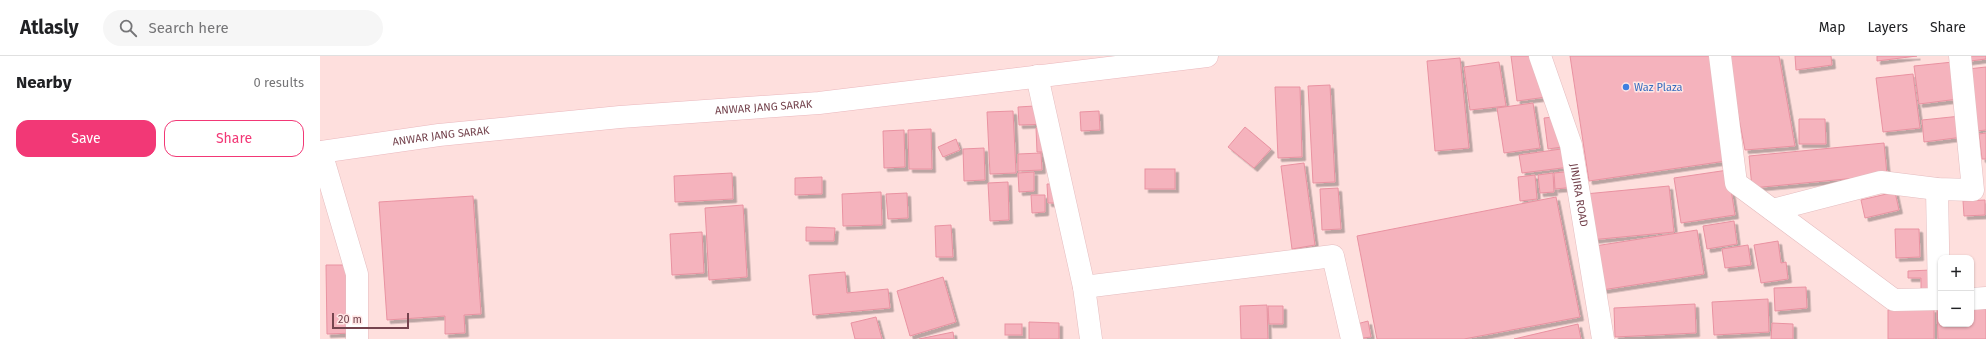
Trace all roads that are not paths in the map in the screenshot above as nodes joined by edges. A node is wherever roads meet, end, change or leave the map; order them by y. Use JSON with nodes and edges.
{"nodes":[{"id":1,"x":1207,"y":56,"type":"edge"},
{"id":2,"x":1540,"y":56,"type":"edge"},
{"id":3,"x":1720,"y":56,"type":"edge"},
{"id":4,"x":1960,"y":56,"type":"edge"},
{"id":5,"x":1037,"y":76,"type":"junction"},
{"id":6,"x":320,"y":152,"type":"edge"},
{"id":7,"x":1937,"y":189,"type":"junction"},
{"id":8,"x":1773,"y":210,"type":"junction"},
{"id":9,"x":1084,"y":287,"type":"junction"},
{"id":10,"x":1940,"y":291,"type":"edge"},
{"id":11,"x":1986,"y":298,"type":"edge"},
{"id":12,"x":1938,"y":299,"type":"edge"},
{"id":13,"x":1974,"y":299,"type":"edge"},
{"id":14,"x":358,"y":339,"type":"edge"},
{"id":15,"x":1090,"y":339,"type":"edge"},
{"id":16,"x":1352,"y":339,"type":"edge"},
{"id":17,"x":1603,"y":339,"type":"edge"}],
"edges":[{"from":1,"to":5,"type":"street","name":"ANWAR JANG SARAK"},
{"from":2,"to":17,"type":"street","name":"JINJIRA ROAD"},
{"from":3,"to":8,"type":"street"},
{"from":4,"to":7,"type":"street"},
{"from":5,"to":6,"type":"street","name":"ANWAR JANG SARAK"},
{"from":5,"to":9,"type":"street"},
{"from":6,"to":14,"type":"street"},
{"from":7,"to":8,"type":"street"},
{"from":7,"to":10,"type":"street"},
{"from":8,"to":12,"type":"street"},
{"from":9,"to":15,"type":"street"},
{"from":9,"to":16,"type":"street"},
{"from":11,"to":13,"type":"street"}]}
